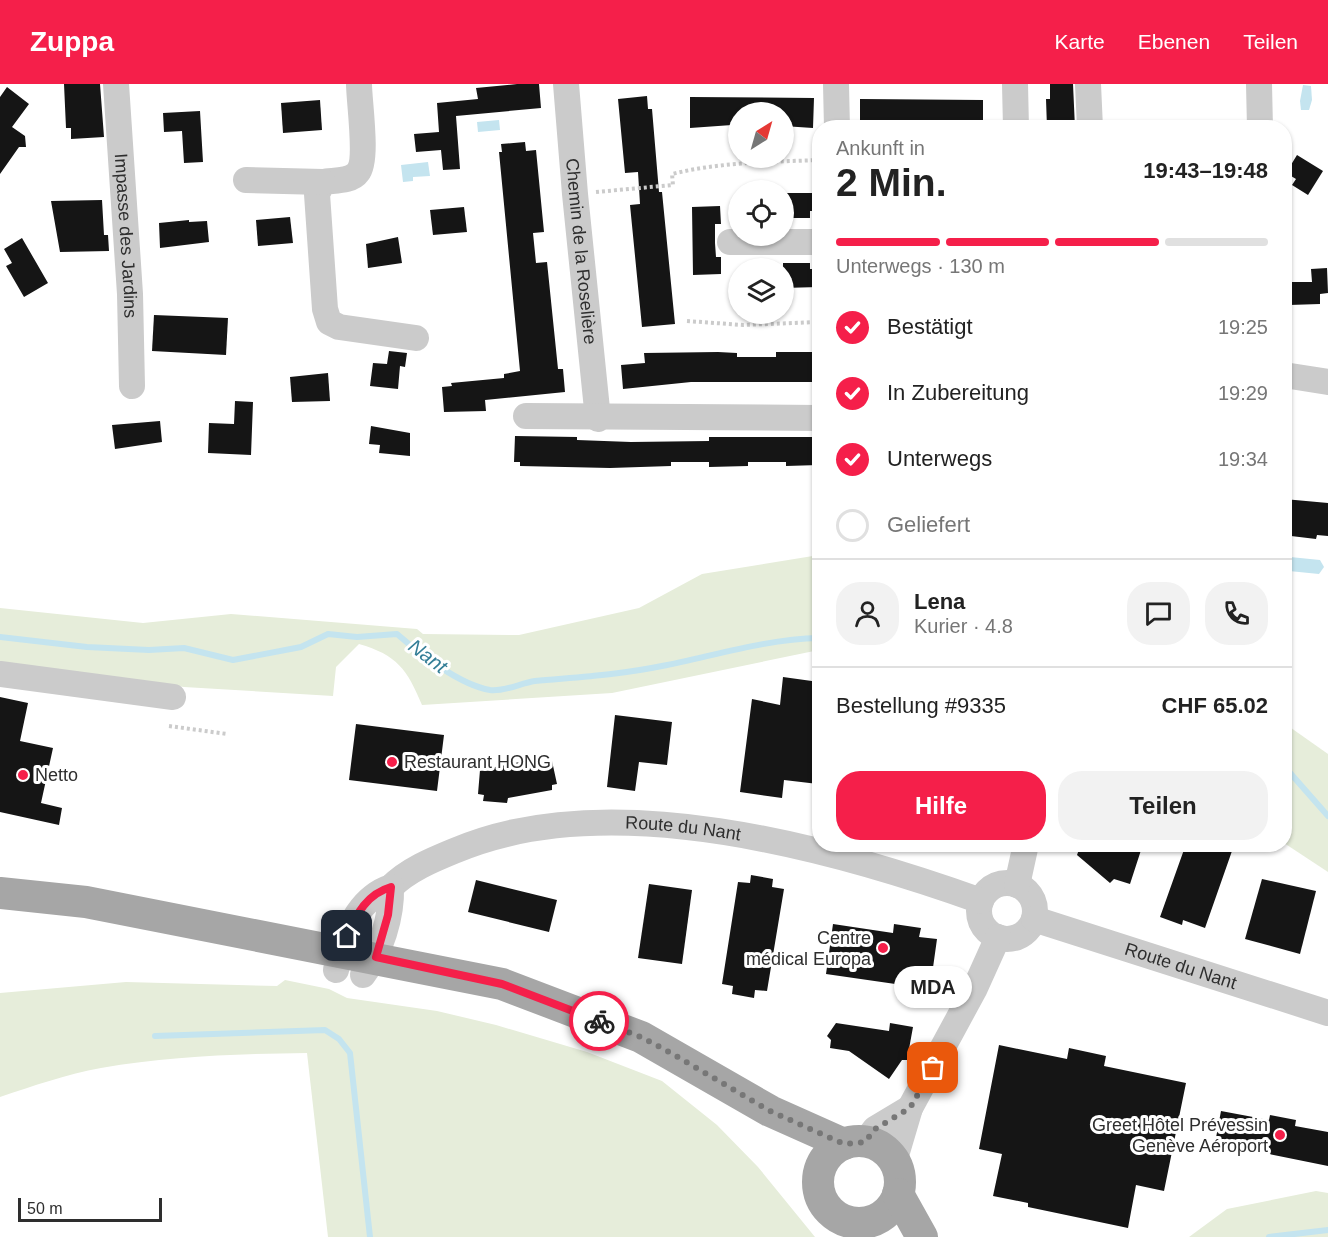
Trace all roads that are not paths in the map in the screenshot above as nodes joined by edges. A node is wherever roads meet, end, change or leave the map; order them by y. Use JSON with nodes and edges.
{"nodes":[{"id":1,"x":116,"y":84,"type":"edge"},
{"id":2,"x":359,"y":84,"type":"edge"},
{"id":3,"x":566,"y":84,"type":"edge"},
{"id":4,"x":836,"y":84,"type":"edge"},
{"id":5,"x":1015,"y":84,"type":"edge"},
{"id":6,"x":1088,"y":84,"type":"edge"},
{"id":7,"x":1259,"y":84,"type":"edge"},
{"id":8,"x":837,"y":120,"type":"edge"},
{"id":9,"x":1016,"y":120,"type":"edge"},
{"id":10,"x":1090,"y":120,"type":"edge"},
{"id":11,"x":1260,"y":120,"type":"edge"},
{"id":12,"x":246,"y":180,"type":"dead end"},
{"id":13,"x":323,"y":182,"type":"junction"},
{"id":14,"x":794,"y":242,"type":"edge"},
{"id":15,"x":812,"y":242,"type":"edge"},
{"id":16,"x":416,"y":338,"type":"dead end"},
{"id":17,"x":1292,"y":376,"type":"edge"},
{"id":18,"x":1328,"y":382,"type":"edge"},
{"id":19,"x":132,"y":386,"type":"dead end"},
{"id":20,"x":526,"y":416,"type":"dead end"},
{"id":21,"x":598,"y":418,"type":"junction"},
{"id":22,"x":812,"y":418,"type":"edge"},
{"id":23,"x":0,"y":674,"type":"edge"},
{"id":24,"x":173,"y":697,"type":"dead end"},
{"id":25,"x":812,"y":846,"type":"edge"},
{"id":26,"x":852,"y":852,"type":"edge"},
{"id":27,"x":1024,"y":852,"type":"edge"},
{"id":28,"x":873,"y":855,"type":"edge"},
{"id":29,"x":1017,"y":885,"type":"junction"},
{"id":30,"x":391,"y":887,"type":"junction"},
{"id":31,"x":0,"y":894,"type":"edge"},
{"id":32,"x":981,"y":901,"type":"junction"},
{"id":33,"x":1034,"y":919,"type":"junction"},
{"id":34,"x":998,"y":937,"type":"junction"},
{"id":35,"x":354,"y":963,"type":"junction"},
{"id":36,"x":1328,"y":1013,"type":"edge"},
{"id":37,"x":910,"y":1108,"type":"junction"},
{"id":38,"x":770,"y":1111,"type":"junction"},
{"id":39,"x":854,"y":1143,"type":"junction"},
{"id":40,"x":894,"y":1162,"type":"junction"},
{"id":41,"x":819,"y":1174,"type":"junction"},
{"id":42,"x":898,"y":1194,"type":"junction"},
{"id":43,"x":870,"y":1221,"type":"junction"},
{"id":44,"x":901,"y":1237,"type":"edge"},
{"id":45,"x":922,"y":1237,"type":"edge"}],
"edges":[{"from":1,"to":19,"type":"street","name":"Impasse des Jardins"},
{"from":2,"to":13,"type":"street"},
{"from":3,"to":21,"type":"street","name":"Chemin de la Roselière"},
{"from":4,"to":8,"type":"street"},
{"from":5,"to":9,"type":"street"},
{"from":6,"to":10,"type":"street"},
{"from":7,"to":11,"type":"street"},
{"from":12,"to":13,"type":"street"},
{"from":13,"to":16,"type":"street"},
{"from":14,"to":15,"type":"street"},
{"from":17,"to":18,"type":"street"},
{"from":20,"to":21,"type":"street"},
{"from":21,"to":22,"type":"street"},
{"from":23,"to":24,"type":"street"},
{"from":25,"to":30,"type":"street","name":"Route du Nant"},
{"from":26,"to":28,"type":"street","name":"Route du Nant"},
{"from":27,"to":29,"type":"street"},
{"from":28,"to":32,"type":"street","name":"Route du Nant"},
{"from":29,"to":32,"type":"street"},
{"from":29,"to":33,"type":"street"},
{"from":30,"to":35,"type":"street"},
{"from":30,"to":35,"type":"street","name":"Route du Nant"},
{"from":31,"to":35,"type":"main road"},
{"from":32,"to":34,"type":"street"},
{"from":33,"to":34,"type":"street"},
{"from":33,"to":36,"type":"street","name":"Route du Nant"},
{"from":34,"to":37,"type":"street"},
{"from":35,"to":38,"type":"main road"},
{"from":37,"to":39,"type":"street"},
{"from":37,"to":40,"type":"street"},
{"from":38,"to":39,"type":"main road"},
{"from":38,"to":41,"type":"main road"},
{"from":39,"to":40,"type":"main road"},
{"from":39,"to":41,"type":"main road"},
{"from":40,"to":42,"type":"main road"},
{"from":41,"to":43,"type":"main road"},
{"from":42,"to":43,"type":"main road"},
{"from":42,"to":45,"type":"main road"},
{"from":43,"to":44,"type":"main road"}]}
